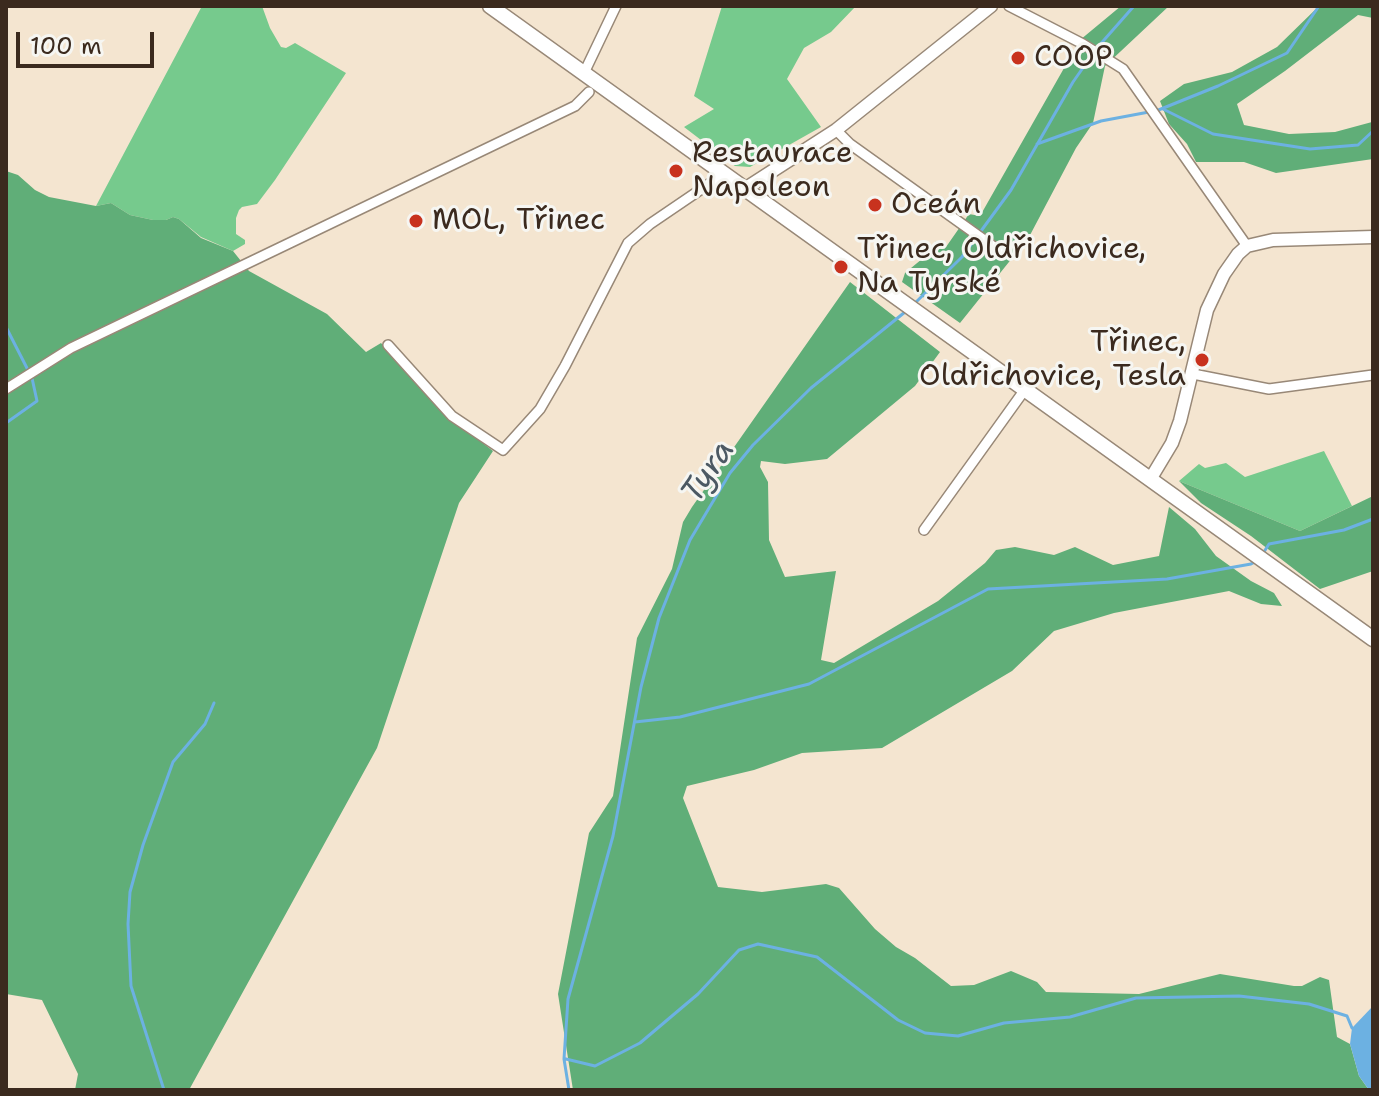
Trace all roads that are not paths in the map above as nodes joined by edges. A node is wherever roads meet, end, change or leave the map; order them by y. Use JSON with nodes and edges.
{"nodes":[{"id":1,"x":490,"y":6,"type":"edge"},
{"id":2,"x":616,"y":6,"type":"edge"},
{"id":3,"x":991,"y":6,"type":"edge"},
{"id":4,"x":1009,"y":6,"type":"edge"},
{"id":5,"x":584,"y":73,"type":"junction"},
{"id":6,"x":589,"y":92,"type":"dead end"},
{"id":7,"x":836,"y":130,"type":"junction"},
{"id":8,"x":725,"y":173,"type":"junction"},
{"id":9,"x":746,"y":188,"type":"junction"},
{"id":10,"x":1373,"y":237,"type":"edge"},
{"id":11,"x":1247,"y":246,"type":"junction"},
{"id":12,"x":1001,"y":252,"type":"dead end"},
{"id":13,"x":388,"y":345,"type":"dead end"},
{"id":14,"x":1193,"y":374,"type":"junction"},
{"id":15,"x":1373,"y":375,"type":"edge"},
{"id":16,"x":1026,"y":388,"type":"junction"},
{"id":17,"x":6,"y":389,"type":"edge"},
{"id":18,"x":1151,"y":478,"type":"junction"},
{"id":19,"x":924,"y":530,"type":"dead end"},
{"id":20,"x":1373,"y":639,"type":"edge"}],
"edges":[{"from":1,"to":5,"type":"main road"},
{"from":2,"to":5,"type":"street"},
{"from":3,"to":7,"type":"street"},
{"from":4,"to":11,"type":"street"},
{"from":5,"to":8,"type":"main road"},
{"from":6,"to":17,"type":"street"},
{"from":7,"to":9,"type":"street"},
{"from":7,"to":12,"type":"street"},
{"from":8,"to":9,"type":"main road"},
{"from":8,"to":13,"type":"street"},
{"from":9,"to":16,"type":"main road"},
{"from":10,"to":11,"type":"street"},
{"from":11,"to":14,"type":"street"},
{"from":14,"to":15,"type":"street"},
{"from":14,"to":18,"type":"street"},
{"from":16,"to":18,"type":"main road"},
{"from":16,"to":19,"type":"street"},
{"from":18,"to":20,"type":"main road"}]}
